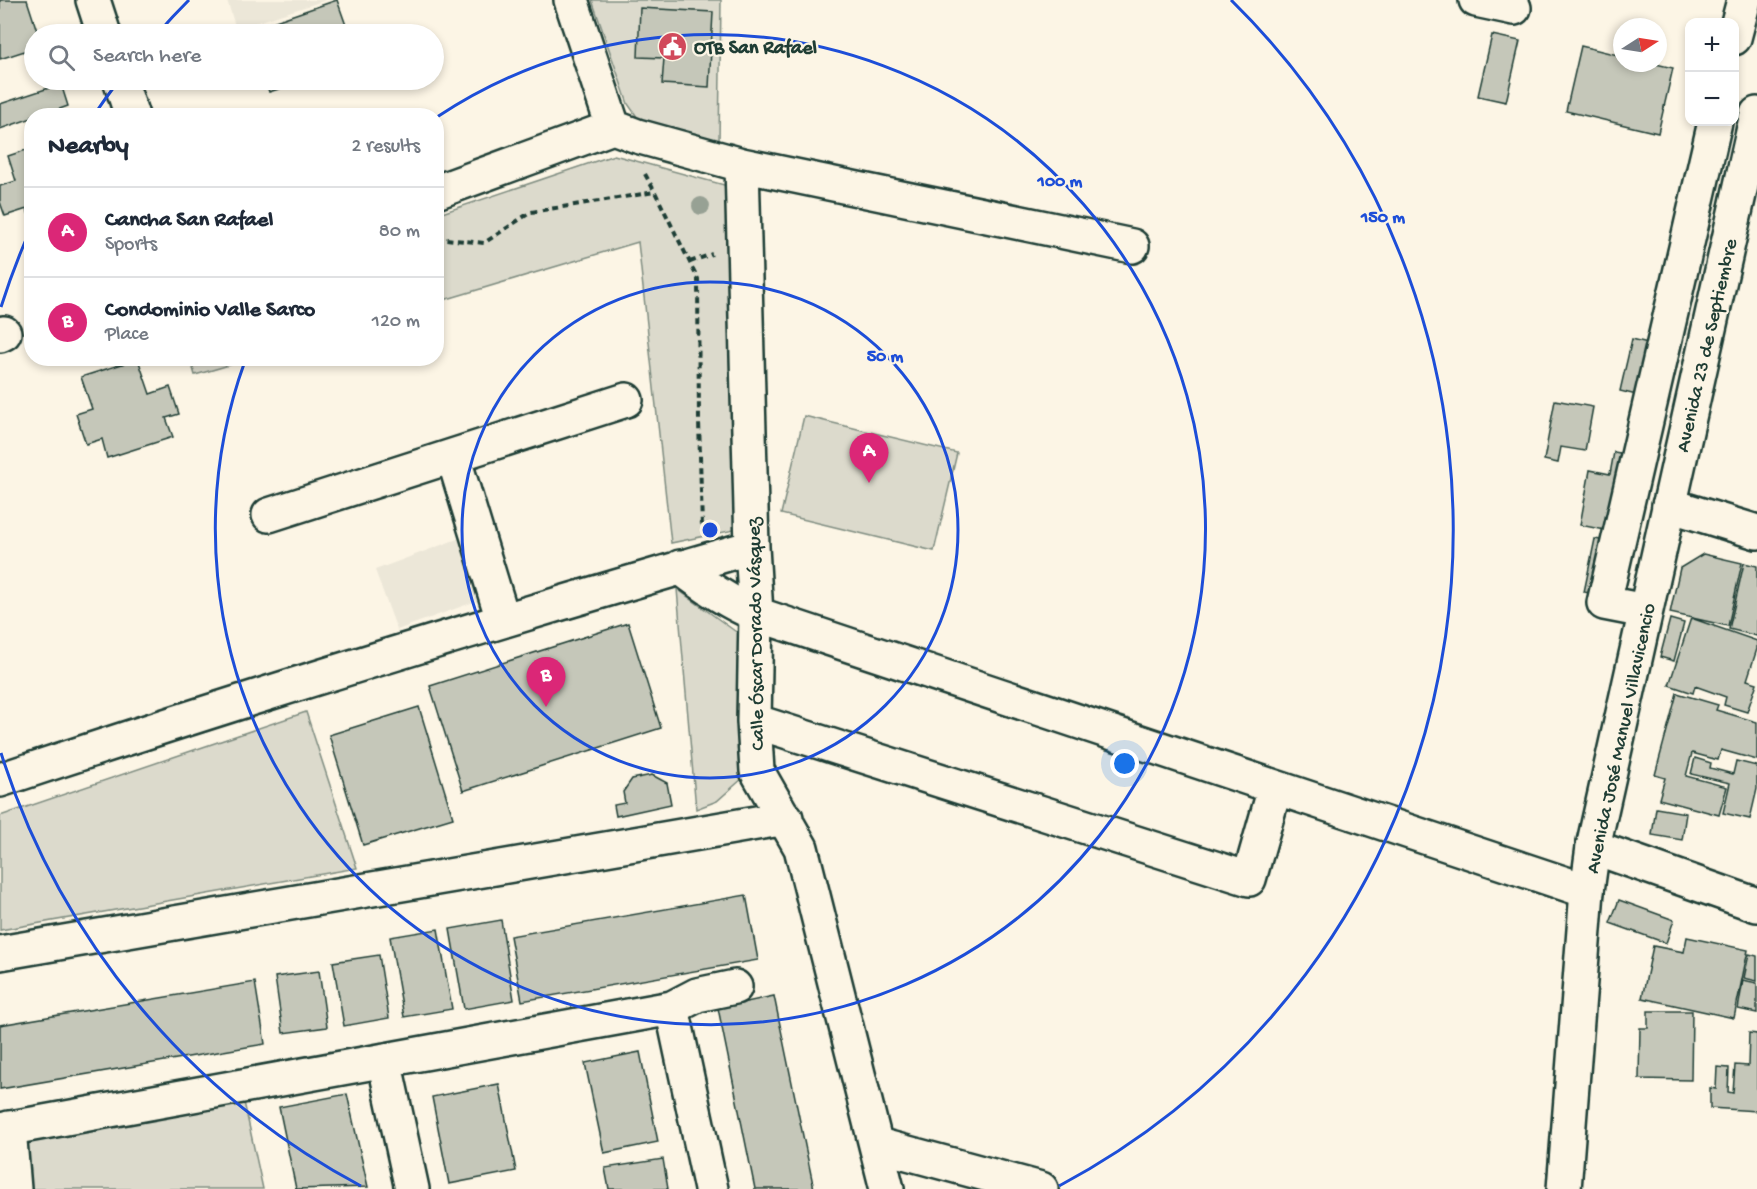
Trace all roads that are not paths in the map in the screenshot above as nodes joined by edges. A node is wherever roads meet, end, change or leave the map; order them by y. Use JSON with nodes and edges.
{"nodes":[{"id":1,"x":93,"y":0,"type":"edge"},
{"id":2,"x":571,"y":0,"type":"edge"},
{"id":3,"x":1476,"y":0,"type":"edge"},
{"id":4,"x":1744,"y":0,"type":"edge"},
{"id":5,"x":1514,"y":8,"type":"dead end"},
{"id":6,"x":1739,"y":19,"type":"edge"},
{"id":7,"x":101,"y":24,"type":"edge"},
{"id":8,"x":123,"y":90,"type":"edge"},
{"id":9,"x":129,"y":108,"type":"edge"},
{"id":10,"x":1757,"y":114,"type":"edge"},
{"id":11,"x":613,"y":126,"type":"junction"},
{"id":12,"x":1713,"y":126,"type":"edge"},
{"id":13,"x":742,"y":165,"type":"junction"},
{"id":14,"x":444,"y":189,"type":"edge"},
{"id":15,"x":1132,"y":246,"type":"dead end"},
{"id":16,"x":626,"y":400,"type":"dead end"},
{"id":17,"x":453,"y":456,"type":"junction"},
{"id":18,"x":1669,"y":505,"type":"junction"},
{"id":19,"x":269,"y":515,"type":"dead end"},
{"id":20,"x":1757,"y":532,"type":"edge"},
{"id":21,"x":752,"y":547,"type":"junction"},
{"id":22,"x":692,"y":564,"type":"junction"},
{"id":23,"x":1646,"y":611,"type":"junction"},
{"id":24,"x":756,"y":614,"type":"junction"},
{"id":25,"x":503,"y":620,"type":"junction"},
{"id":26,"x":754,"y":721,"type":"junction"},
{"id":27,"x":0,"y":780,"type":"edge"},
{"id":28,"x":1275,"y":788,"type":"junction"},
{"id":29,"x":786,"y":818,"type":"junction"},
{"id":30,"x":1593,"y":847,"type":"junction"},
{"id":31,"x":1587,"y":891,"type":"junction"},
{"id":32,"x":1757,"y":905,"type":"edge"},
{"id":33,"x":0,"y":953,"type":"edge"},
{"id":34,"x":735,"y":987,"type":"dead end"},
{"id":35,"x":672,"y":1008,"type":"junction"},
{"id":36,"x":384,"y":1060,"type":"junction"},
{"id":37,"x":4,"y":1129,"type":"edge"},
{"id":38,"x":878,"y":1145,"type":"junction"},
{"id":39,"x":15,"y":1189,"type":"edge"},
{"id":40,"x":412,"y":1189,"type":"edge"},
{"id":41,"x":711,"y":1189,"type":"edge"},
{"id":42,"x":887,"y":1189,"type":"edge"},
{"id":43,"x":1041,"y":1189,"type":"edge"},
{"id":44,"x":1564,"y":1189,"type":"edge"}],
"edges":[{"from":1,"to":7,"type":"street"},
{"from":2,"to":11,"type":"street"},
{"from":3,"to":5,"type":"street"},
{"from":4,"to":6,"type":"street"},
{"from":8,"to":9,"type":"street"},
{"from":10,"to":18,"type":"street","name":"Avenida 23 de Septiembre"},
{"from":11,"to":13,"type":"street"},
{"from":11,"to":14,"type":"street"},
{"from":12,"to":23,"type":"street"},
{"from":13,"to":15,"type":"street"},
{"from":13,"to":21,"type":"street","name":"Calle Óscar Dorado Vásquez"},
{"from":16,"to":17,"type":"street"},
{"from":17,"to":19,"type":"street"},
{"from":17,"to":25,"type":"street"},
{"from":18,"to":20,"type":"street"},
{"from":18,"to":23,"type":"street","name":"Avenida José Manuel Villavicencio"},
{"from":21,"to":22,"type":"street"},
{"from":21,"to":24,"type":"street","name":"Calle Óscar Dorado Vásquez"},
{"from":22,"to":24,"type":"street"},
{"from":22,"to":25,"type":"street"},
{"from":23,"to":30,"type":"street","name":"Avenida José Manuel Villavicencio"},
{"from":24,"to":26,"type":"street","name":"Calle Óscar Dorado Vásquez"},
{"from":24,"to":28,"type":"street"},
{"from":25,"to":27,"type":"street"},
{"from":26,"to":28,"type":"street"},
{"from":26,"to":29,"type":"street","name":"Calle Óscar Dorado Vásquez"},
{"from":28,"to":31,"type":"street"},
{"from":29,"to":33,"type":"street"},
{"from":29,"to":38,"type":"street","name":"Calle Óscar Dorado Vásquez"},
{"from":30,"to":31,"type":"street","name":"Avenida José Manuel Villavicencio"},
{"from":30,"to":32,"type":"street"},
{"from":31,"to":44,"type":"street","name":"Avenida José Manuel Villavicencio"},
{"from":34,"to":35,"type":"street"},
{"from":35,"to":36,"type":"street"},
{"from":35,"to":41,"type":"street"},
{"from":36,"to":37,"type":"street"},
{"from":36,"to":40,"type":"street"},
{"from":37,"to":39,"type":"street"},
{"from":38,"to":42,"type":"street","name":"Calle Óscar Dorado Vásquez"},
{"from":38,"to":43,"type":"street"}]}
